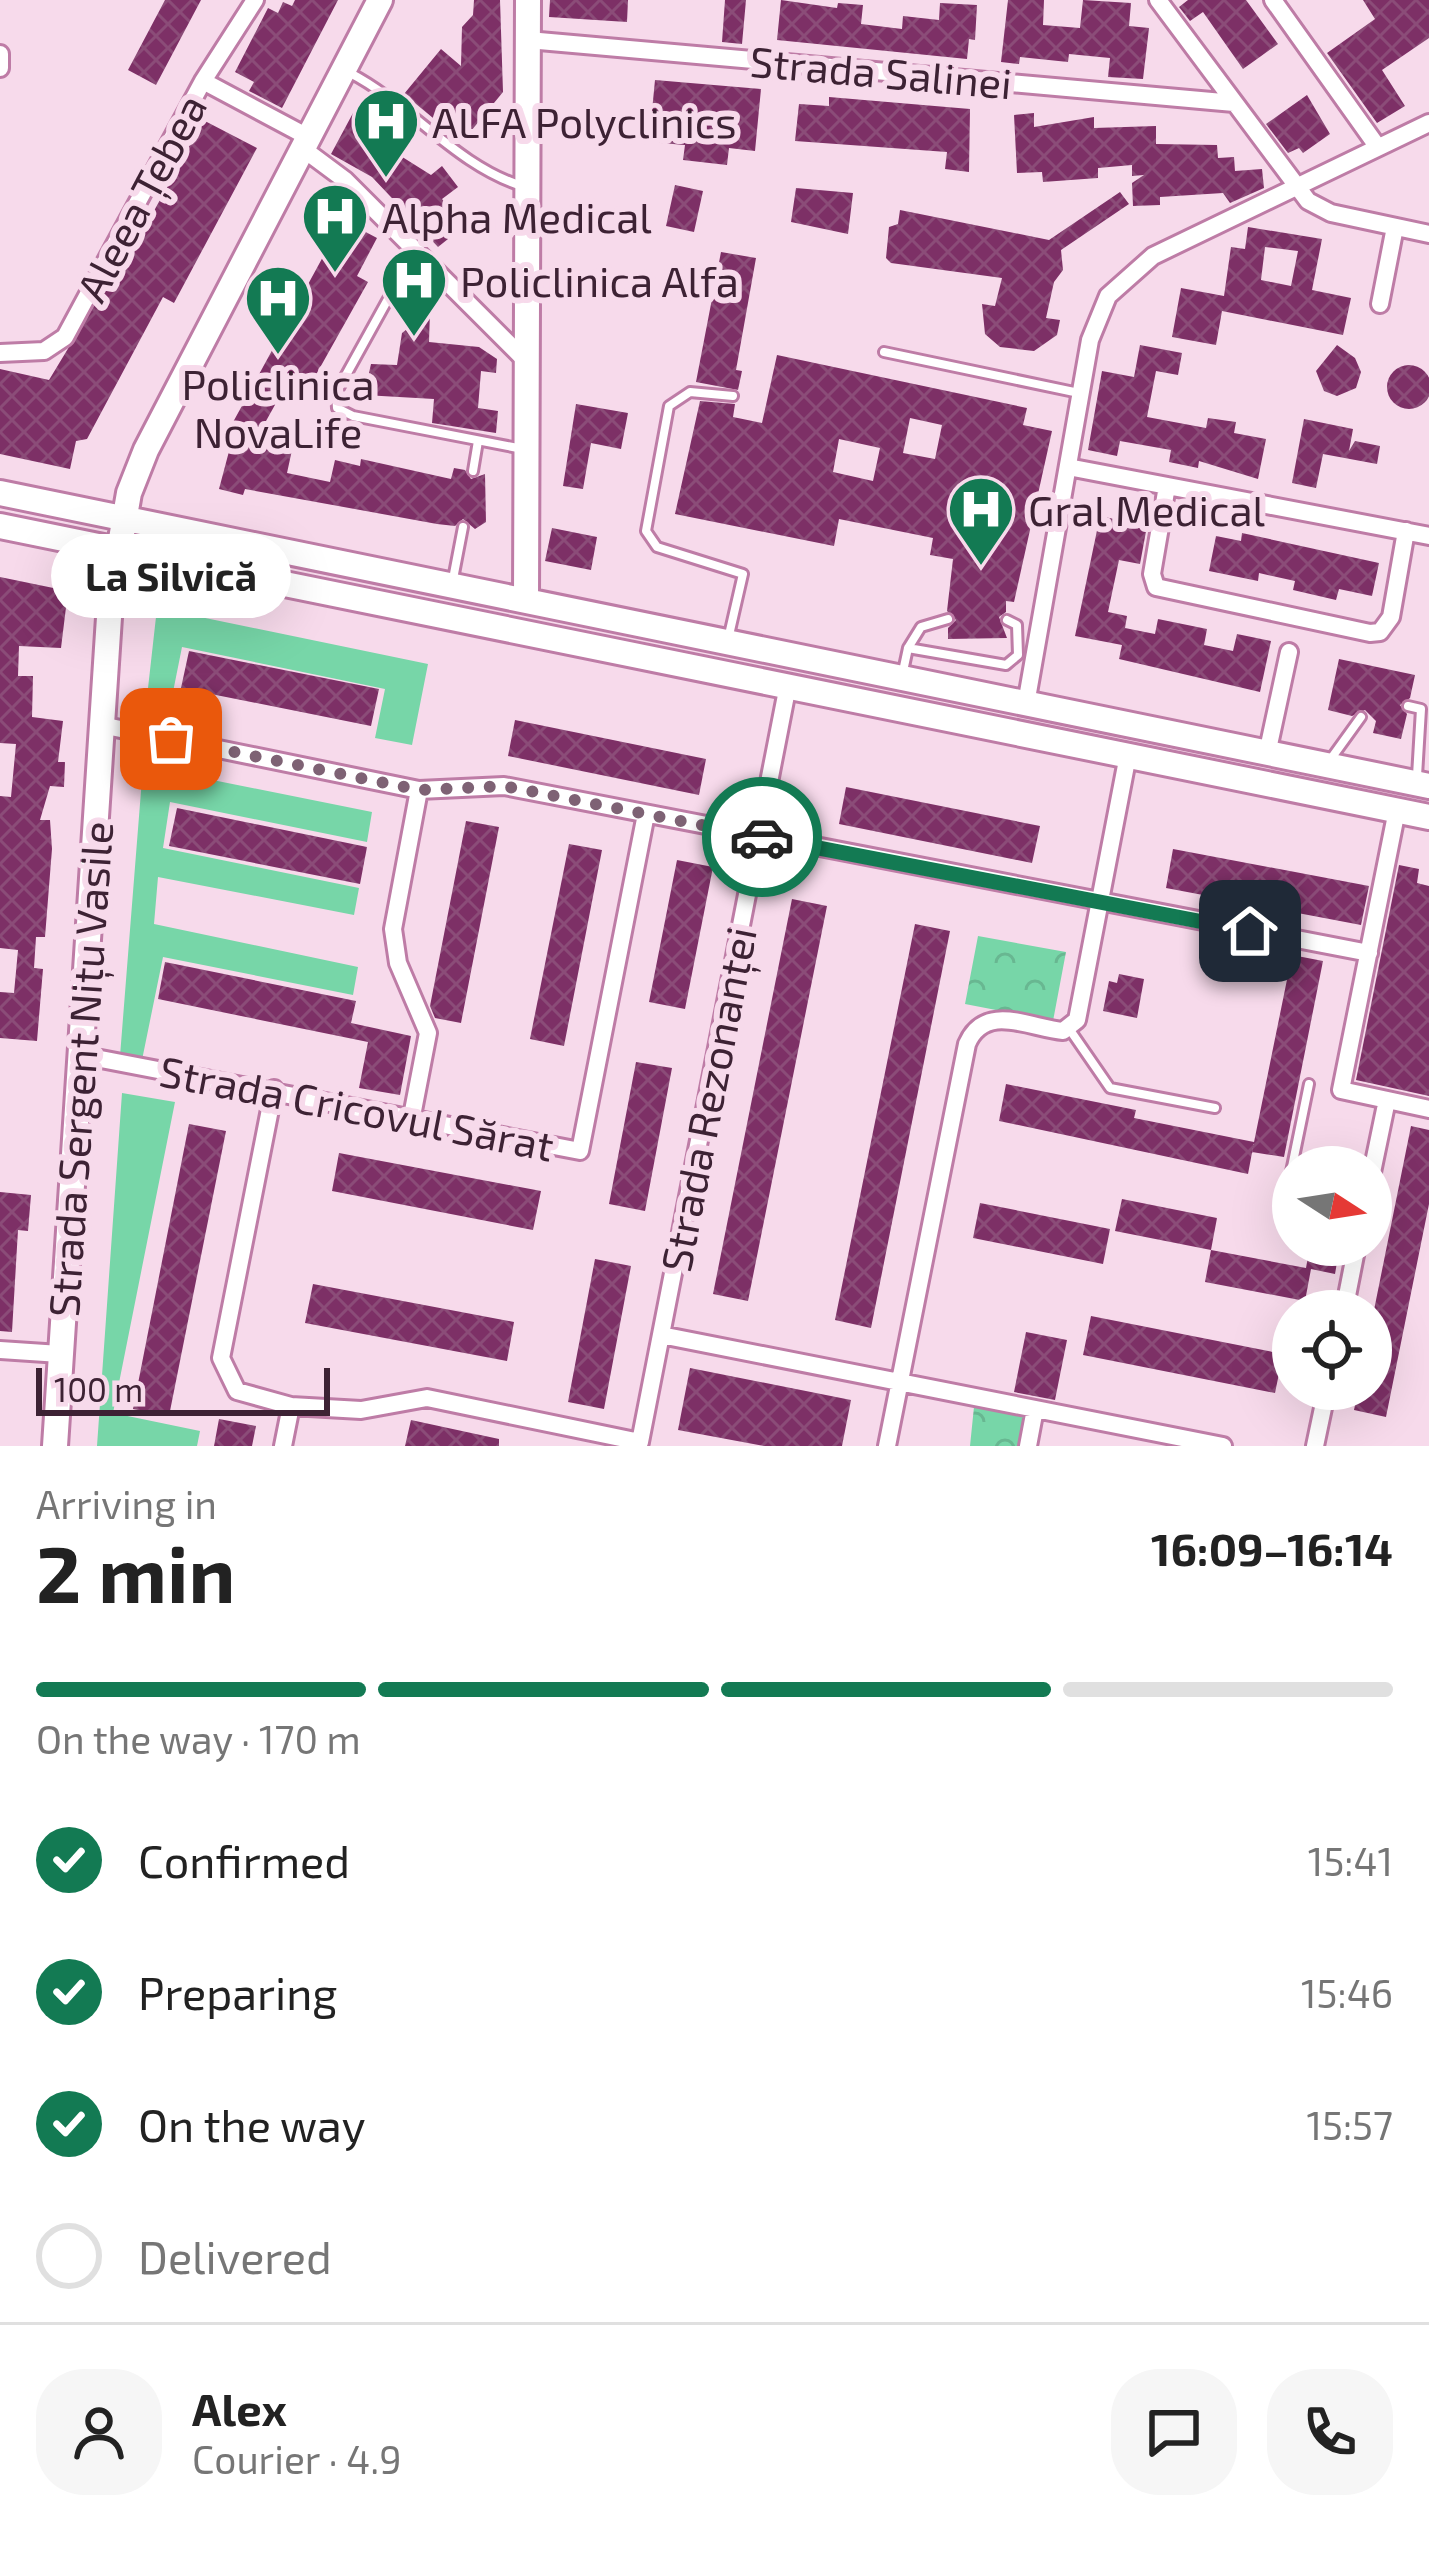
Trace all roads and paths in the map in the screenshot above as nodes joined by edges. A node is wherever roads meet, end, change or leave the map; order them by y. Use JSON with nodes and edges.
{"nodes":[{"id":1,"x":255,"y":0,"type":"edge"},
{"id":2,"x":380,"y":0,"type":"edge"},
{"id":3,"x":528,"y":0,"type":"edge"},
{"id":4,"x":1158,"y":0,"type":"edge"},
{"id":5,"x":1274,"y":0,"type":"edge"},
{"id":6,"x":528,"y":40,"type":"junction"},
{"id":7,"x":1,"y":54,"type":"edge"},
{"id":8,"x":0,"y":68,"type":"edge"},
{"id":9,"x":344,"y":69,"type":"junction"},
{"id":10,"x":202,"y":81,"type":"junction"},
{"id":11,"x":1234,"y":103,"type":"junction"},
{"id":12,"x":1429,"y":123,"type":"edge"},
{"id":13,"x":305,"y":142,"type":"junction"},
{"id":14,"x":1377,"y":146,"type":"junction"},
{"id":15,"x":1296,"y":186,"type":"junction"},
{"id":16,"x":527,"y":187,"type":"junction"},
{"id":17,"x":1395,"y":227,"type":"junction"},
{"id":18,"x":1429,"y":234,"type":"edge"},
{"id":19,"x":415,"y":250,"type":"junction"},
{"id":20,"x":1380,"y":304,"type":"dead end"},
{"id":21,"x":884,"y":352,"type":"dead end"},
{"id":22,"x":0,"y":353,"type":"edge"},
{"id":23,"x":527,"y":362,"type":"junction"},
{"id":24,"x":1080,"y":394,"type":"junction"},
{"id":25,"x":734,"y":396,"type":"dead end"},
{"id":26,"x":478,"y":441,"type":"junction"},
{"id":27,"x":526,"y":450,"type":"junction"},
{"id":28,"x":1067,"y":467,"type":"junction"},
{"id":29,"x":472,"y":471,"type":"dead end"},
{"id":30,"x":1168,"y":486,"type":"junction"},
{"id":31,"x":0,"y":493,"type":"edge"},
{"id":32,"x":124,"y":518,"type":"junction"},
{"id":33,"x":0,"y":526,"type":"edge"},
{"id":34,"x":463,"y":527,"type":"dead end"},
{"id":35,"x":1406,"y":531,"type":"junction"},
{"id":36,"x":1429,"y":536,"type":"edge"},
{"id":37,"x":118,"y":550,"type":"junction"},
{"id":38,"x":452,"y":585,"type":"junction"},
{"id":39,"x":526,"y":600,"type":"junction"},
{"id":40,"x":948,"y":619,"type":"dead end"},
{"id":41,"x":1006,"y":620,"type":"dead end"},
{"id":42,"x":728,"y":642,"type":"junction"},
{"id":43,"x":908,"y":648,"type":"junction"},
{"id":44,"x":1289,"y":652,"type":"dead end"},
{"id":45,"x":902,"y":678,"type":"junction"},
{"id":46,"x":788,"y":685,"type":"junction"},
{"id":47,"x":1026,"y":704,"type":"junction"},
{"id":48,"x":1408,"y":706,"type":"dead end"},
{"id":49,"x":896,"y":707,"type":"junction"},
{"id":50,"x":1361,"y":717,"type":"dead end"},
{"id":51,"x":101,"y":725,"type":"junction"},
{"id":52,"x":1267,"y":754,"type":"junction"},
{"id":53,"x":1128,"y":755,"type":"junction"},
{"id":54,"x":1325,"y":766,"type":"junction"},
{"id":55,"x":1423,"y":785,"type":"edge"},
{"id":56,"x":419,"y":790,"type":"junction"},
{"id":57,"x":1397,"y":810,"type":"junction"},
{"id":58,"x":646,"y":814,"type":"junction"},
{"id":59,"x":1429,"y":817,"type":"edge"},
{"id":60,"x":758,"y":836,"type":"junction"},
{"id":61,"x":1099,"y":902,"type":"junction"},
{"id":62,"x":1369,"y":953,"type":"junction"},
{"id":63,"x":1069,"y":1029,"type":"junction"},
{"id":64,"x":80,"y":1055,"type":"junction"},
{"id":65,"x":1309,"y":1084,"type":"dead end"},
{"id":66,"x":274,"y":1089,"type":"junction"},
{"id":67,"x":1387,"y":1100,"type":"junction"},
{"id":68,"x":1215,"y":1108,"type":"dead end"},
{"id":69,"x":1429,"y":1108,"type":"edge"},
{"id":70,"x":412,"y":1115,"type":"junction"},
{"id":71,"x":1297,"y":1146,"type":"edge"},
{"id":72,"x":1377,"y":1146,"type":"edge"},
{"id":73,"x":661,"y":1335,"type":"junction"},
{"id":74,"x":0,"y":1350,"type":"edge"},
{"id":75,"x":60,"y":1354,"type":"junction"},
{"id":76,"x":899,"y":1382,"type":"junction"},
{"id":77,"x":291,"y":1406,"type":"junction"},
{"id":78,"x":1035,"y":1409,"type":"junction"},
{"id":79,"x":1323,"y":1410,"type":"edge"},
{"id":80,"x":578,"y":1438,"type":"edge"},
{"id":81,"x":641,"y":1444,"type":"edge"},
{"id":82,"x":55,"y":1446,"type":"edge"},
{"id":83,"x":283,"y":1446,"type":"edge"},
{"id":84,"x":886,"y":1446,"type":"edge"},
{"id":85,"x":1028,"y":1446,"type":"edge"},
{"id":86,"x":1223,"y":1446,"type":"edge"},
{"id":87,"x":1315,"y":1446,"type":"edge"}],
"edges":[{"from":1,"to":10,"type":"street","name":"Aleea Țebea"},
{"from":2,"to":9,"type":"main road","name":"Strada Sergent Nițu Vasile"},
{"from":3,"to":6,"type":"main road"},
{"from":4,"to":11,"type":"street"},
{"from":5,"to":14,"type":"street"},
{"from":6,"to":11,"type":"street","name":"Strada Salinei"},
{"from":6,"to":16,"type":"main road"},
{"from":7,"to":8,"type":"street"},
{"from":9,"to":13,"type":"main road","name":"Strada Sergent Nițu Vasile"},
{"from":9,"to":16,"type":"lane"},
{"from":10,"to":13,"type":"street"},
{"from":10,"to":22,"type":"street","name":"Aleea Țebea"},
{"from":11,"to":15,"type":"street"},
{"from":12,"to":14,"type":"street"},
{"from":13,"to":19,"type":"street"},
{"from":13,"to":32,"type":"main road","name":"Strada Sergent Nițu Vasile"},
{"from":14,"to":15,"type":"street"},
{"from":15,"to":17,"type":"street"},
{"from":15,"to":24,"type":"street"},
{"from":16,"to":23,"type":"main road"},
{"from":17,"to":18,"type":"street"},
{"from":17,"to":20,"type":"street"},
{"from":19,"to":23,"type":"street"},
{"from":19,"to":26,"type":"lane"},
{"from":21,"to":24,"type":"lane"},
{"from":23,"to":27,"type":"main road"},
{"from":24,"to":28,"type":"street"},
{"from":25,"to":42,"type":"lane"},
{"from":26,"to":27,"type":"lane"},
{"from":26,"to":29,"type":"lane"},
{"from":27,"to":39,"type":"main road"},
{"from":28,"to":30,"type":"street"},
{"from":28,"to":47,"type":"street"},
{"from":30,"to":35,"type":"street"},
{"from":30,"to":35,"type":"street"},
{"from":31,"to":32,"type":"main road"},
{"from":32,"to":37,"type":"main road","name":"Strada Sergent Nițu Vasile"},
{"from":32,"to":38,"type":"main road"},
{"from":33,"to":37,"type":"main road"},
{"from":34,"to":38,"type":"lane"},
{"from":35,"to":36,"type":"street"},
{"from":37,"to":46,"type":"main road"},
{"from":37,"to":51,"type":"main road","name":"Strada Sergent Nițu Vasile"},
{"from":38,"to":39,"type":"main road"},
{"from":39,"to":42,"type":"main road"},
{"from":40,"to":43,"type":"lane"},
{"from":41,"to":43,"type":"lane"},
{"from":42,"to":45,"type":"main road"},
{"from":43,"to":45,"type":"lane"},
{"from":44,"to":52,"type":"street"},
{"from":45,"to":47,"type":"main road"},
{"from":45,"to":49,"type":"main road"},
{"from":46,"to":49,"type":"main road"},
{"from":46,"to":60,"type":"street","name":"Strada Rezonanței"},
{"from":47,"to":52,"type":"main road"},
{"from":48,"to":55,"type":"lane"},
{"from":49,"to":53,"type":"main road"},
{"from":50,"to":54,"type":"lane"},
{"from":51,"to":56,"type":"street"},
{"from":51,"to":64,"type":"main road","name":"Strada Sergent Nițu Vasile"},
{"from":52,"to":54,"type":"main road"},
{"from":53,"to":57,"type":"main road"},
{"from":53,"to":61,"type":"street"},
{"from":54,"to":55,"type":"main road"},
{"from":56,"to":58,"type":"street"},
{"from":56,"to":70,"type":"street"},
{"from":57,"to":59,"type":"main road"},
{"from":57,"to":62,"type":"street"},
{"from":58,"to":60,"type":"street"},
{"from":58,"to":70,"type":"street","name":"Strada Cricovul Sărat"},
{"from":60,"to":61,"type":"street"},
{"from":60,"to":73,"type":"street","name":"Strada Rezonanței"},
{"from":61,"to":62,"type":"street"},
{"from":61,"to":63,"type":"street"},
{"from":62,"to":67,"type":"street"},
{"from":63,"to":68,"type":"lane"},
{"from":63,"to":76,"type":"street"},
{"from":64,"to":66,"type":"street","name":"Strada Cricovul Sărat"},
{"from":64,"to":75,"type":"main road","name":"Strada Sergent Nițu Vasile"},
{"from":65,"to":71,"type":"lane"},
{"from":66,"to":70,"type":"street","name":"Strada Cricovul Sărat"},
{"from":66,"to":77,"type":"street"},
{"from":67,"to":69,"type":"street"},
{"from":67,"to":72,"type":"street"},
{"from":73,"to":76,"type":"street"},
{"from":73,"to":81,"type":"street","name":"Strada Rezonanței"},
{"from":74,"to":75,"type":"street"},
{"from":75,"to":82,"type":"main road","name":"Strada Sergent Nițu Vasile"},
{"from":76,"to":78,"type":"street"},
{"from":76,"to":84,"type":"street"},
{"from":77,"to":80,"type":"street"},
{"from":77,"to":83,"type":"street"},
{"from":78,"to":85,"type":"street"},
{"from":78,"to":86,"type":"street"},
{"from":79,"to":87,"type":"street"},
{"from":80,"to":81,"type":"street"}]}
